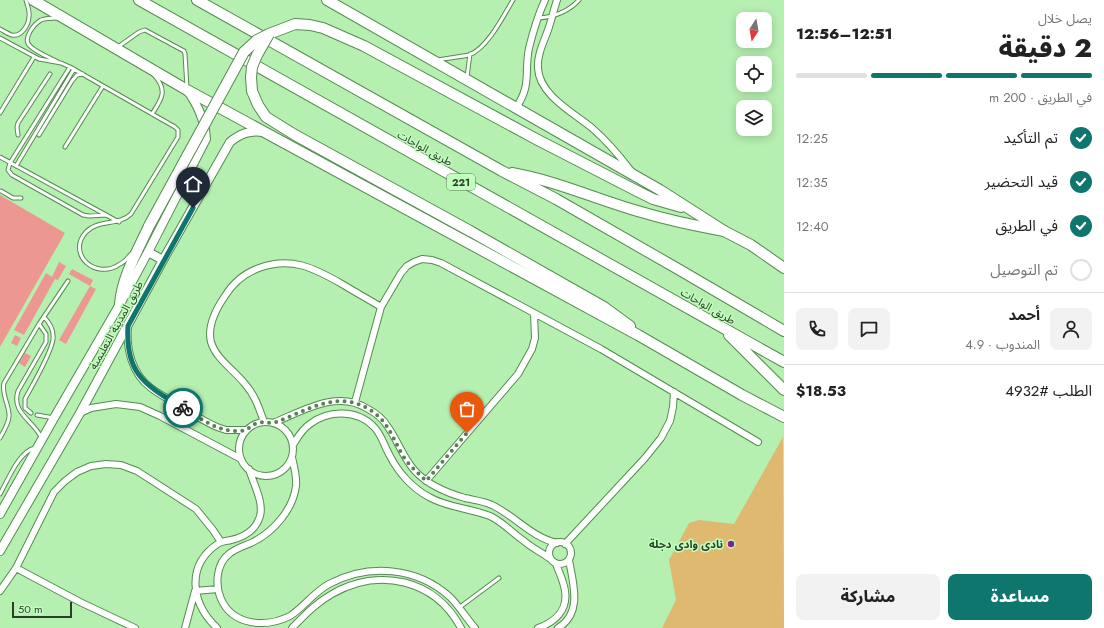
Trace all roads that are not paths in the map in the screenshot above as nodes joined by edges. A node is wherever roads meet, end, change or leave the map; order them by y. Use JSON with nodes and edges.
{"nodes":[{"id":1,"x":26,"y":0,"type":"edge"},
{"id":2,"x":33,"y":0,"type":"edge"},
{"id":3,"x":139,"y":0,"type":"edge"},
{"id":4,"x":197,"y":0,"type":"edge"},
{"id":5,"x":328,"y":0,"type":"edge"},
{"id":6,"x":513,"y":0,"type":"edge"},
{"id":7,"x":545,"y":0,"type":"edge"},
{"id":8,"x":557,"y":0,"type":"edge"},
{"id":9,"x":580,"y":0,"type":"edge"},
{"id":10,"x":552,"y":17,"type":"junction"},
{"id":11,"x":64,"y":18,"type":"junction"},
{"id":12,"x":538,"y":18,"type":"junction"},
{"id":13,"x":0,"y":29,"type":"edge"},
{"id":14,"x":270,"y":34,"type":"junction"},
{"id":15,"x":0,"y":38,"type":"edge"},
{"id":16,"x":116,"y":48,"type":"junction"},
{"id":17,"x":470,"y":54,"type":"junction"},
{"id":18,"x":34,"y":57,"type":"junction"},
{"id":19,"x":433,"y":60,"type":"junction"},
{"id":20,"x":141,"y":62,"type":"junction"},
{"id":21,"x":59,"y":63,"type":"junction"},
{"id":22,"x":70,"y":67,"type":"junction"},
{"id":23,"x":74,"y":69,"type":"junction"},
{"id":24,"x":50,"y":74,"type":"dead end"},
{"id":25,"x":83,"y":74,"type":"junction"},
{"id":26,"x":467,"y":79,"type":"junction"},
{"id":27,"x":103,"y":86,"type":"junction"},
{"id":28,"x":187,"y":90,"type":"junction"},
{"id":29,"x":516,"y":108,"type":"junction"},
{"id":30,"x":0,"y":113,"type":"edge"},
{"id":31,"x":152,"y":114,"type":"junction"},
{"id":32,"x":266,"y":132,"type":"junction"},
{"id":33,"x":18,"y":135,"type":"dead end"},
{"id":34,"x":39,"y":135,"type":"dead end"},
{"id":35,"x":65,"y":148,"type":"dead end"},
{"id":36,"x":0,"y":157,"type":"edge"},
{"id":37,"x":10,"y":163,"type":"junction"},
{"id":38,"x":16,"y":166,"type":"junction"},
{"id":39,"x":502,"y":172,"type":"junction"},
{"id":40,"x":636,"y":176,"type":"junction"},
{"id":41,"x":1,"y":191,"type":"dead end"},
{"id":42,"x":21,"y":198,"type":"dead end"},
{"id":43,"x":692,"y":210,"type":"junction"},
{"id":44,"x":106,"y":215,"type":"junction"},
{"id":45,"x":119,"y":222,"type":"junction"},
{"id":46,"x":724,"y":230,"type":"junction"},
{"id":47,"x":142,"y":242,"type":"junction"},
{"id":48,"x":148,"y":252,"type":"junction"},
{"id":49,"x":163,"y":260,"type":"junction"},
{"id":50,"x":784,"y":268,"type":"edge"},
{"id":51,"x":68,"y":280,"type":"dead end"},
{"id":52,"x":120,"y":304,"type":"junction"},
{"id":53,"x":381,"y":307,"type":"junction"},
{"id":54,"x":534,"y":314,"type":"junction"},
{"id":55,"x":44,"y":317,"type":"junction"},
{"id":56,"x":39,"y":324,"type":"junction"},
{"id":57,"x":128,"y":326,"type":"junction"},
{"id":58,"x":719,"y":326,"type":"junction"},
{"id":59,"x":784,"y":332,"type":"edge"},
{"id":60,"x":638,"y":335,"type":"junction"},
{"id":61,"x":784,"y":362,"type":"edge"},
{"id":62,"x":784,"y":390,"type":"edge"},
{"id":63,"x":674,"y":392,"type":"junction"},
{"id":64,"x":355,"y":402,"type":"junction"},
{"id":65,"x":31,"y":413,"type":"dead end"},
{"id":66,"x":80,"y":413,"type":"junction"},
{"id":67,"x":37,"y":415,"type":"dead end"},
{"id":68,"x":784,"y":417,"type":"edge"},
{"id":69,"x":54,"y":418,"type":"junction"},
{"id":70,"x":264,"y":422,"type":"junction"},
{"id":71,"x":273,"y":423,"type":"junction"},
{"id":72,"x":388,"y":426,"type":"junction"},
{"id":73,"x":246,"y":430,"type":"junction"},
{"id":74,"x":379,"y":433,"type":"junction"},
{"id":75,"x":0,"y":438,"type":"edge"},
{"id":76,"x":42,"y":438,"type":"junction"},
{"id":77,"x":758,"y":442,"type":"dead end"},
{"id":78,"x":293,"y":445,"type":"junction"},
{"id":79,"x":37,"y":447,"type":"junction"},
{"id":80,"x":292,"y":457,"type":"junction"},
{"id":81,"x":241,"y":459,"type":"junction"},
{"id":82,"x":248,"y":470,"type":"junction"},
{"id":83,"x":426,"y":481,"type":"junction"},
{"id":84,"x":0,"y":494,"type":"edge"},
{"id":85,"x":504,"y":513,"type":"junction"},
{"id":86,"x":0,"y":514,"type":"edge"},
{"id":87,"x":498,"y":520,"type":"junction"},
{"id":88,"x":220,"y":542,"type":"junction"},
{"id":89,"x":557,"y":543,"type":"junction"},
{"id":90,"x":565,"y":544,"type":"junction"},
{"id":91,"x":0,"y":551,"type":"edge"},
{"id":92,"x":549,"y":558,"type":"junction"},
{"id":93,"x":569,"y":560,"type":"junction"},
{"id":94,"x":556,"y":564,"type":"junction"},
{"id":95,"x":16,"y":568,"type":"junction"},
{"id":96,"x":499,"y":578,"type":"dead end"},
{"id":97,"x":341,"y":579,"type":"junction"},
{"id":98,"x":344,"y":588,"type":"junction"},
{"id":99,"x":218,"y":589,"type":"junction"},
{"id":100,"x":0,"y":591,"type":"edge"},
{"id":101,"x":195,"y":591,"type":"junction"},
{"id":102,"x":460,"y":607,"type":"junction"},
{"id":103,"x":252,"y":626,"type":"edge"},
{"id":104,"x":135,"y":628,"type":"edge"},
{"id":105,"x":185,"y":628,"type":"edge"},
{"id":106,"x":217,"y":628,"type":"edge"},
{"id":107,"x":292,"y":628,"type":"edge"},
{"id":108,"x":461,"y":628,"type":"edge"},
{"id":109,"x":475,"y":628,"type":"edge"},
{"id":110,"x":538,"y":628,"type":"edge"},
{"id":111,"x":558,"y":628,"type":"edge"}],
"edges":[{"from":1,"to":13,"type":"lane"},
{"from":2,"to":11,"type":"main road"},
{"from":3,"to":58,"type":"main road","name":"طريق الواحات","number":"221"},
{"from":4,"to":39,"type":"main road","name":"طريق الواحات","number":"221"},
{"from":5,"to":19,"type":"main road"},
{"from":6,"to":17,"type":"lane"},
{"from":7,"to":12,"type":"street"},
{"from":8,"to":10,"type":"street"},
{"from":9,"to":10,"type":"lane"},
{"from":10,"to":12,"type":"lane"},
{"from":10,"to":40,"type":"street"},
{"from":11,"to":16,"type":"main road"},
{"from":11,"to":21,"type":"lane"},
{"from":12,"to":29,"type":"street"},
{"from":14,"to":43,"type":"main road"},
{"from":14,"to":47,"type":"main road","bridge":true},
{"from":14,"to":60,"type":"main road","bridge":true},
{"from":15,"to":18,"type":"lane"},
{"from":16,"to":20,"type":"main road"},
{"from":16,"to":28,"type":"lane"},
{"from":17,"to":19,"type":"lane"},
{"from":17,"to":26,"type":"lane"},
{"from":18,"to":21,"type":"lane"},
{"from":18,"to":30,"type":"lane"},
{"from":19,"to":26,"type":"main road"},
{"from":20,"to":28,"type":"main road"},
{"from":20,"to":31,"type":"lane"},
{"from":21,"to":22,"type":"lane"},
{"from":22,"to":23,"type":"lane"},
{"from":22,"to":37,"type":"lane"},
{"from":23,"to":25,"type":"lane"},
{"from":23,"to":38,"type":"lane"},
{"from":24,"to":33,"type":"lane"},
{"from":25,"to":27,"type":"lane"},
{"from":25,"to":34,"type":"lane"},
{"from":26,"to":29,"type":"main road"},
{"from":27,"to":31,"type":"lane"},
{"from":27,"to":35,"type":"lane"},
{"from":28,"to":32,"type":"main road"},
{"from":28,"to":48,"type":"street","name":"طريق المدينة التعليمية"},
{"from":29,"to":40,"type":"main road"},
{"from":31,"to":45,"type":"lane"},
{"from":32,"to":49,"type":"street","name":"طريق المدينة التعليمية"},
{"from":32,"to":60,"type":"main road"},
{"from":36,"to":37,"type":"lane"},
{"from":37,"to":38,"type":"lane"},
{"from":37,"to":44,"type":"lane"},
{"from":38,"to":44,"type":"lane"},
{"from":39,"to":46,"type":"main road"},
{"from":39,"to":59,"type":"main road","name":"طريق الواحات","number":"221"},
{"from":40,"to":43,"type":"main road"},
{"from":41,"to":42,"type":"lane"},
{"from":43,"to":46,"type":"main road"},
{"from":44,"to":45,"type":"lane"},
{"from":45,"to":47,"type":"lane"},
{"from":46,"to":50,"type":"main road"},
{"from":47,"to":52,"type":"main road"},
{"from":48,"to":49,"type":"street"},
{"from":48,"to":52,"type":"street","name":"طريق المدينة التعليمية"},
{"from":49,"to":57,"type":"street","name":"طريق المدينة التعليمية"},
{"from":51,"to":55,"type":"lane"},
{"from":52,"to":69,"type":"street","name":"طريق المدينة التعليمية"},
{"from":53,"to":54,"type":"street"},
{"from":53,"to":64,"type":"street"},
{"from":53,"to":70,"type":"street"},
{"from":54,"to":63,"type":"street"},
{"from":54,"to":83,"type":"street"},
{"from":55,"to":56,"type":"lane"},
{"from":55,"to":65,"type":"lane"},
{"from":56,"to":75,"type":"lane"},
{"from":56,"to":76,"type":"lane"},
{"from":57,"to":66,"type":"street","name":"طريق المدينة التعليمية"},
{"from":57,"to":73,"type":"street"},
{"from":58,"to":61,"type":"main road","name":"طريق الواحات","number":"221"},
{"from":58,"to":62,"type":"main road"},
{"from":60,"to":68,"type":"main road"},
{"from":63,"to":77,"type":"street"},
{"from":63,"to":90,"type":"street"},
{"from":64,"to":71,"type":"street"},
{"from":64,"to":72,"type":"street"},
{"from":66,"to":81,"type":"street"},
{"from":66,"to":91,"type":"street","name":"طريق المدينة التعليمية"},
{"from":67,"to":69,"type":"lane"},
{"from":69,"to":76,"type":"street","name":"طريق المدينة التعليمية"},
{"from":70,"to":71,"type":"street"},
{"from":70,"to":73,"type":"street"},
{"from":71,"to":78,"type":"street"},
{"from":72,"to":74,"type":"street"},
{"from":72,"to":83,"type":"street"},
{"from":73,"to":81,"type":"street"},
{"from":74,"to":78,"type":"street"},
{"from":74,"to":87,"type":"street"},
{"from":76,"to":79,"type":"street","name":"طريق المدينة التعليمية"},
{"from":78,"to":80,"type":"street"},
{"from":79,"to":84,"type":"lane"},
{"from":79,"to":86,"type":"street","name":"طريق المدينة التعليمية"},
{"from":80,"to":82,"type":"street"},
{"from":80,"to":99,"type":"street"},
{"from":81,"to":82,"type":"street"},
{"from":82,"to":88,"type":"street"},
{"from":83,"to":85,"type":"street"},
{"from":85,"to":87,"type":"street"},
{"from":85,"to":89,"type":"street"},
{"from":87,"to":92,"type":"street"},
{"from":88,"to":95,"type":"street"},
{"from":88,"to":101,"type":"street"},
{"from":89,"to":90,"type":"street"},
{"from":89,"to":92,"type":"street"},
{"from":90,"to":93,"type":"street"},
{"from":92,"to":94,"type":"street"},
{"from":93,"to":94,"type":"street"},
{"from":93,"to":111,"type":"street"},
{"from":94,"to":110,"type":"street"},
{"from":95,"to":100,"type":"street"},
{"from":95,"to":104,"type":"street"},
{"from":96,"to":102,"type":"lane"},
{"from":97,"to":98,"type":"street"},
{"from":97,"to":102,"type":"street"},
{"from":97,"to":103,"type":"street"},
{"from":98,"to":107,"type":"street"},
{"from":98,"to":108,"type":"street"},
{"from":99,"to":101,"type":"street"},
{"from":99,"to":103,"type":"street"},
{"from":101,"to":105,"type":"street"},
{"from":101,"to":106,"type":"street"},
{"from":102,"to":109,"type":"street"}]}
